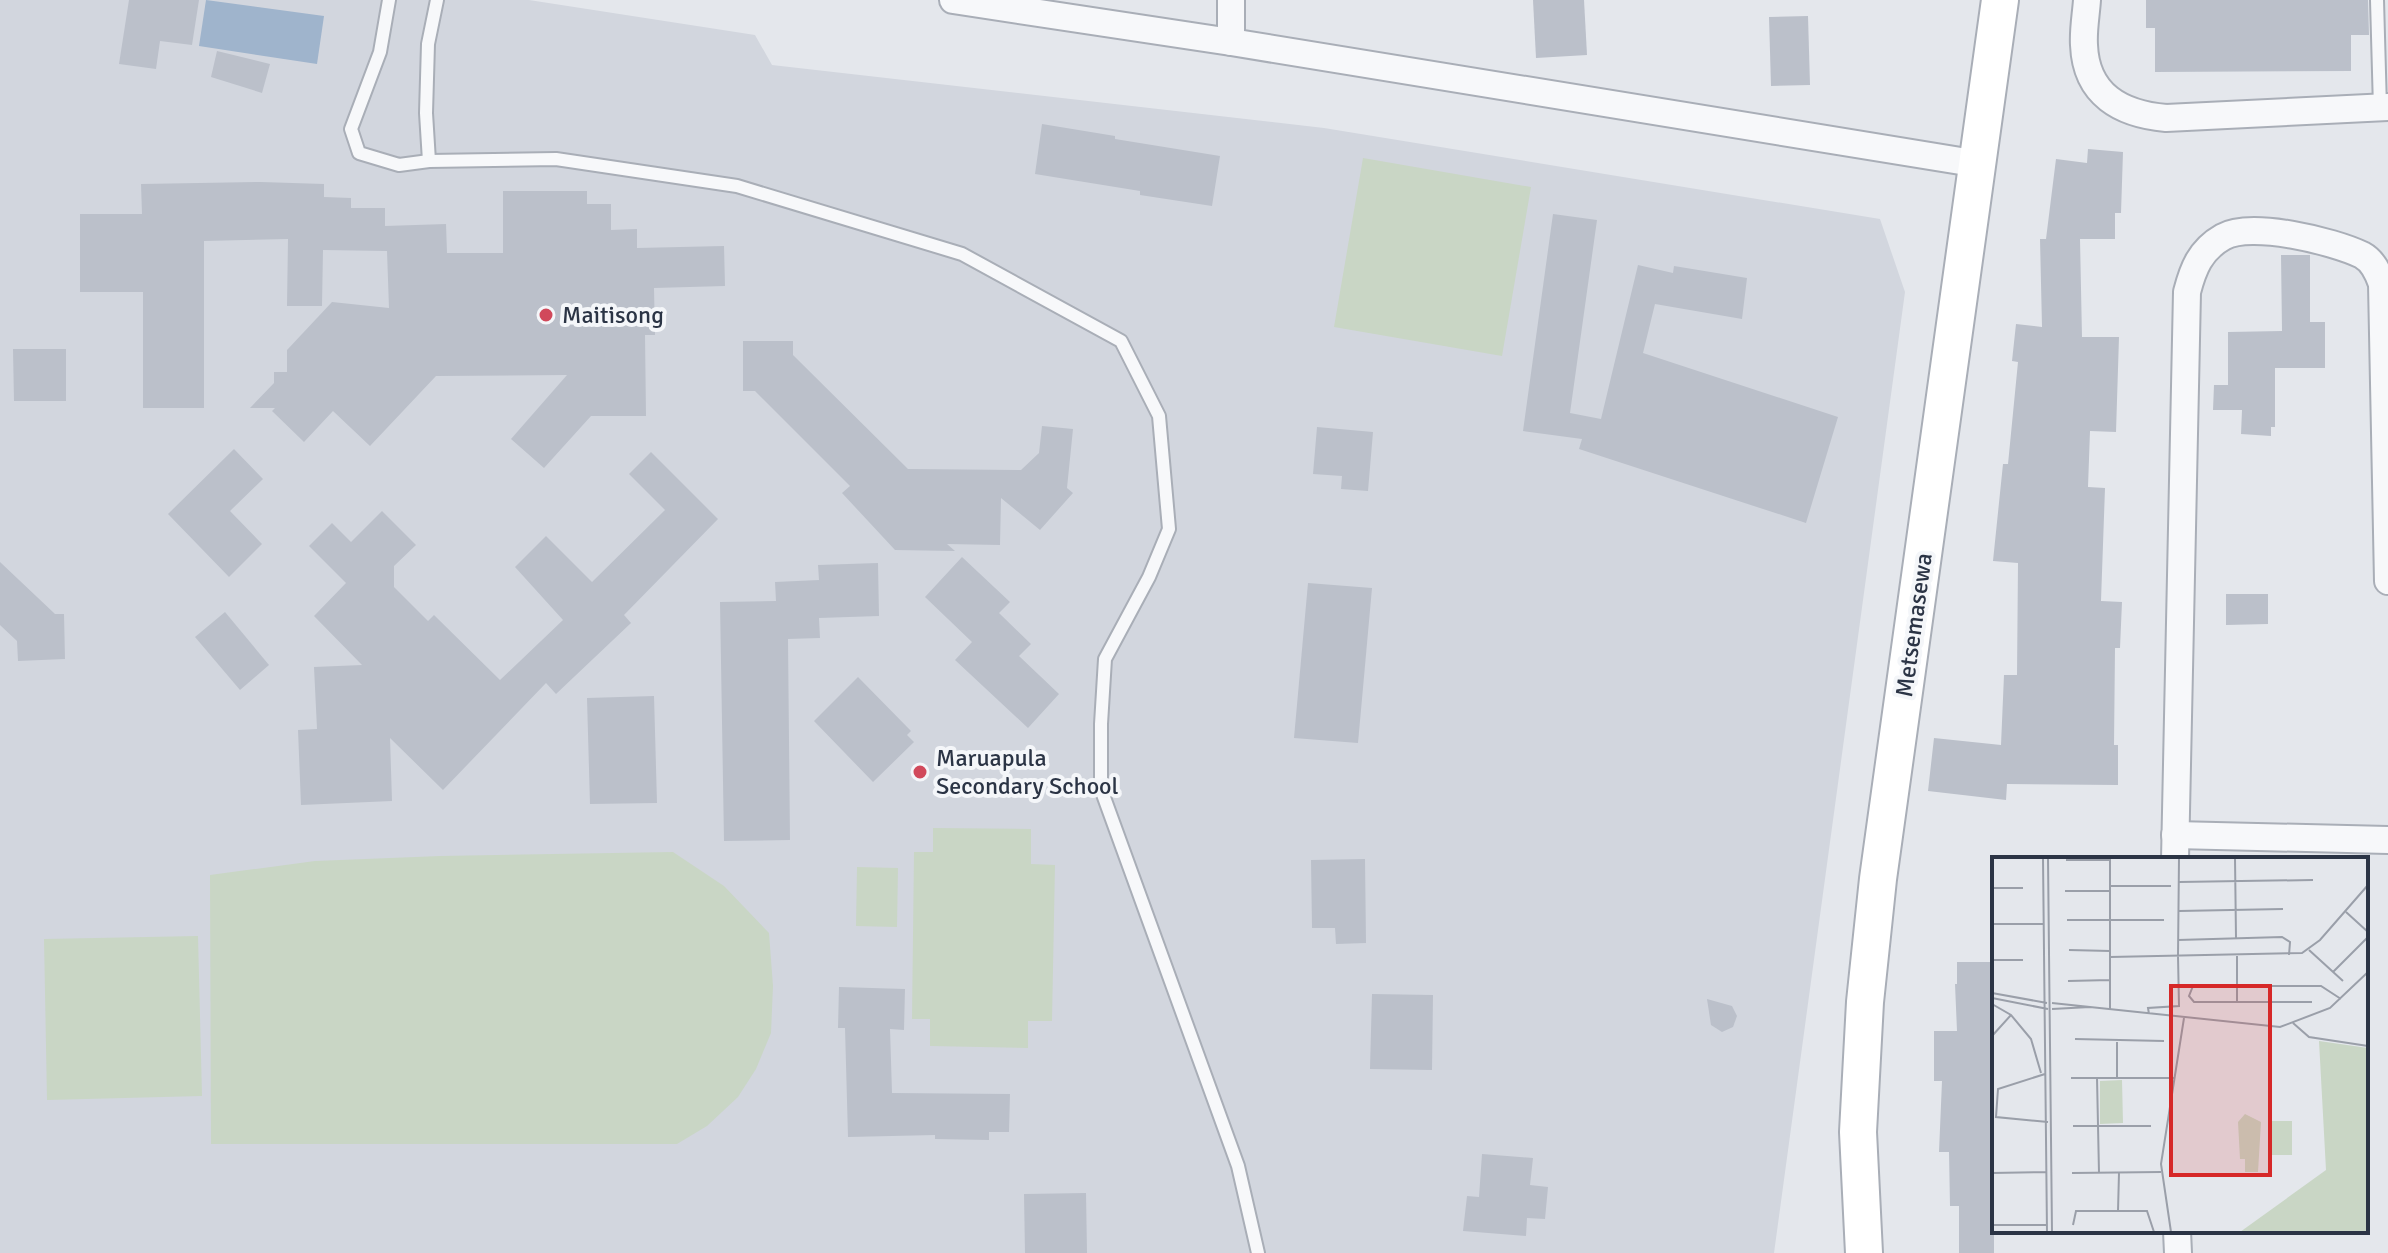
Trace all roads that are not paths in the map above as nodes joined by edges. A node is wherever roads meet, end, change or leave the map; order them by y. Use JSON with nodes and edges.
{"nodes":[{"id":1,"x":389,"y":0,"type":"edge"},
{"id":2,"x":437,"y":0,"type":"edge"},
{"id":3,"x":953,"y":0,"type":"edge"},
{"id":4,"x":1231,"y":0,"type":"edge"},
{"id":5,"x":2000,"y":0,"type":"edge"},
{"id":6,"x":2087,"y":0,"type":"edge"},
{"id":7,"x":2377,"y":0,"type":"edge"},
{"id":8,"x":1231,"y":42,"type":"junction"},
{"id":9,"x":2384,"y":108,"type":"edge"},
{"id":10,"x":429,"y":161,"type":"junction"},
{"id":11,"x":1979,"y":164,"type":"junction"},
{"id":12,"x":2388,"y":581,"type":"edge"},
{"id":13,"x":2388,"y":840,"type":"edge"},
{"id":14,"x":2175,"y":847,"type":"edge"},
{"id":15,"x":2177,"y":1233,"type":"edge"},
{"id":16,"x":1258,"y":1253,"type":"edge"},
{"id":17,"x":1864,"y":1253,"type":"edge"},
{"id":18,"x":2178,"y":1253,"type":"edge"}],
"edges":[{"from":1,"to":10,"type":"lane"},
{"from":2,"to":10,"type":"lane"},
{"from":3,"to":8,"type":"street"},
{"from":4,"to":8,"type":"street"},
{"from":5,"to":11,"type":"street","name":"Metsemasewa"},
{"from":6,"to":9,"type":"street"},
{"from":7,"to":9,"type":"lane"},
{"from":8,"to":11,"type":"street"},
{"from":10,"to":16,"type":"lane"},
{"from":11,"to":17,"type":"street","name":"Metsemasewa"},
{"from":12,"to":14,"type":"street"},
{"from":13,"to":14,"type":"street"},
{"from":15,"to":18,"type":"street"}]}
